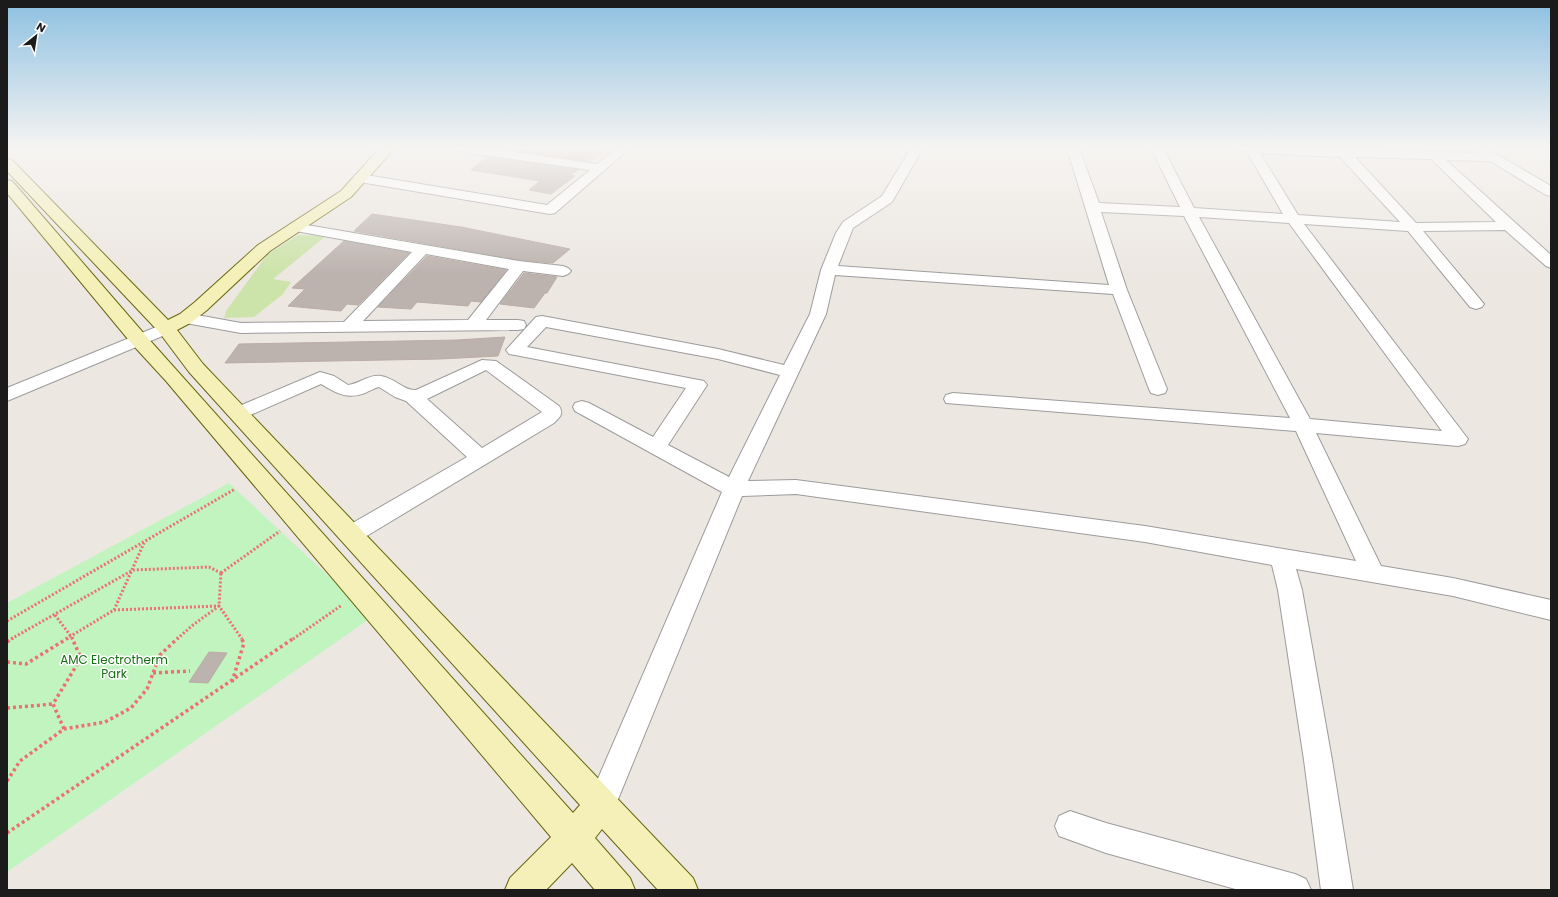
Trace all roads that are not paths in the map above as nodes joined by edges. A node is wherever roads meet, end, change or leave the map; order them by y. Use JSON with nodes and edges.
{"nodes":[{"id":1,"x":12,"y":190,"type":"edge"},
{"id":2,"x":35,"y":190,"type":"edge"},
{"id":3,"x":350,"y":190,"type":"edge"},
{"id":4,"x":430,"y":190,"type":"edge"},
{"id":5,"x":574,"y":190,"type":"edge"},
{"id":6,"x":892,"y":190,"type":"edge"},
{"id":7,"x":1087,"y":190,"type":"edge"},
{"id":8,"x":1178,"y":190,"type":"edge"},
{"id":9,"x":1276,"y":190,"type":"edge"},
{"id":10,"x":1378,"y":190,"type":"edge"},
{"id":11,"x":1471,"y":190,"type":"edge"},
{"id":12,"x":1093,"y":207,"type":"junction"},
{"id":13,"x":1189,"y":212,"type":"junction"},
{"id":14,"x":1293,"y":219,"type":"junction"},
{"id":15,"x":1509,"y":226,"type":"junction"},
{"id":16,"x":295,"y":227,"type":"junction"},
{"id":17,"x":1412,"y":227,"type":"junction"},
{"id":18,"x":423,"y":249,"type":"junction"},
{"id":19,"x":1551,"y":263,"type":"edge"},
{"id":20,"x":519,"y":266,"type":"junction"},
{"id":21,"x":829,"y":270,"type":"junction"},
{"id":22,"x":563,"y":271,"type":"dead end"},
{"id":23,"x":1118,"y":290,"type":"junction"},
{"id":24,"x":1476,"y":304,"type":"dead end"},
{"id":25,"x":176,"y":323,"type":"junction"},
{"id":26,"x":473,"y":325,"type":"junction"},
{"id":27,"x":518,"y":326,"type":"dead end"},
{"id":28,"x":348,"y":327,"type":"junction"},
{"id":29,"x":139,"y":340,"type":"junction"},
{"id":30,"x":790,"y":372,"type":"junction"},
{"id":31,"x":1158,"y":389,"type":"dead end"},
{"id":32,"x":7,"y":396,"type":"edge"},
{"id":33,"x":412,"y":396,"type":"junction"},
{"id":34,"x":953,"y":399,"type":"dead end"},
{"id":35,"x":582,"y":407,"type":"dead end"},
{"id":36,"x":239,"y":413,"type":"junction"},
{"id":37,"x":1303,"y":425,"type":"junction"},
{"id":38,"x":657,"y":447,"type":"junction"},
{"id":39,"x":481,"y":458,"type":"junction"},
{"id":40,"x":734,"y":489,"type":"junction"},
{"id":41,"x":352,"y":534,"type":"junction"},
{"id":42,"x":1282,"y":557,"type":"junction"},
{"id":43,"x":1373,"y":573,"type":"junction"},
{"id":44,"x":1551,"y":610,"type":"edge"},
{"id":45,"x":602,"y":804,"type":"junction"},
{"id":46,"x":1070,"y":826,"type":"dead end"},
{"id":47,"x":573,"y":838,"type":"junction"},
{"id":48,"x":522,"y":890,"type":"edge"},
{"id":49,"x":618,"y":890,"type":"edge"},
{"id":50,"x":681,"y":890,"type":"edge"},
{"id":51,"x":1295,"y":890,"type":"edge"},
{"id":52,"x":1337,"y":890,"type":"edge"}],
"edges":[{"from":1,"to":29,"type":"street"},
{"from":2,"to":25,"type":"street"},
{"from":3,"to":16,"type":"street"},
{"from":4,"to":5,"type":"street"},
{"from":6,"to":21,"type":"street"},
{"from":7,"to":12,"type":"street"},
{"from":8,"to":13,"type":"street"},
{"from":9,"to":14,"type":"street"},
{"from":10,"to":17,"type":"street"},
{"from":11,"to":15,"type":"street"},
{"from":12,"to":13,"type":"street"},
{"from":12,"to":23,"type":"street"},
{"from":13,"to":14,"type":"street"},
{"from":13,"to":37,"type":"street"},
{"from":14,"to":17,"type":"street"},
{"from":14,"to":37,"type":"street"},
{"from":15,"to":17,"type":"street"},
{"from":15,"to":19,"type":"street"},
{"from":16,"to":18,"type":"street"},
{"from":16,"to":25,"type":"street"},
{"from":17,"to":24,"type":"street"},
{"from":18,"to":20,"type":"street"},
{"from":18,"to":28,"type":"street"},
{"from":20,"to":22,"type":"street"},
{"from":20,"to":26,"type":"street"},
{"from":21,"to":23,"type":"street"},
{"from":21,"to":30,"type":"street"},
{"from":23,"to":31,"type":"street"},
{"from":25,"to":28,"type":"street"},
{"from":25,"to":29,"type":"street"},
{"from":25,"to":36,"type":"street"},
{"from":26,"to":27,"type":"street"},
{"from":26,"to":28,"type":"street"},
{"from":29,"to":32,"type":"street"},
{"from":29,"to":47,"type":"street"},
{"from":30,"to":38,"type":"street"},
{"from":30,"to":40,"type":"street"},
{"from":33,"to":36,"type":"street"},
{"from":33,"to":39,"type":"street"},
{"from":33,"to":39,"type":"street"},
{"from":34,"to":37,"type":"street"},
{"from":35,"to":38,"type":"street"},
{"from":36,"to":41,"type":"street"},
{"from":37,"to":43,"type":"street"},
{"from":38,"to":40,"type":"street"},
{"from":39,"to":41,"type":"street"},
{"from":40,"to":42,"type":"street"},
{"from":40,"to":45,"type":"street"},
{"from":41,"to":45,"type":"street"},
{"from":42,"to":43,"type":"street"},
{"from":42,"to":52,"type":"street"},
{"from":43,"to":44,"type":"street"},
{"from":45,"to":47,"type":"street"},
{"from":45,"to":50,"type":"street"},
{"from":46,"to":51,"type":"street"},
{"from":47,"to":48,"type":"street"},
{"from":47,"to":49,"type":"street"}]}
